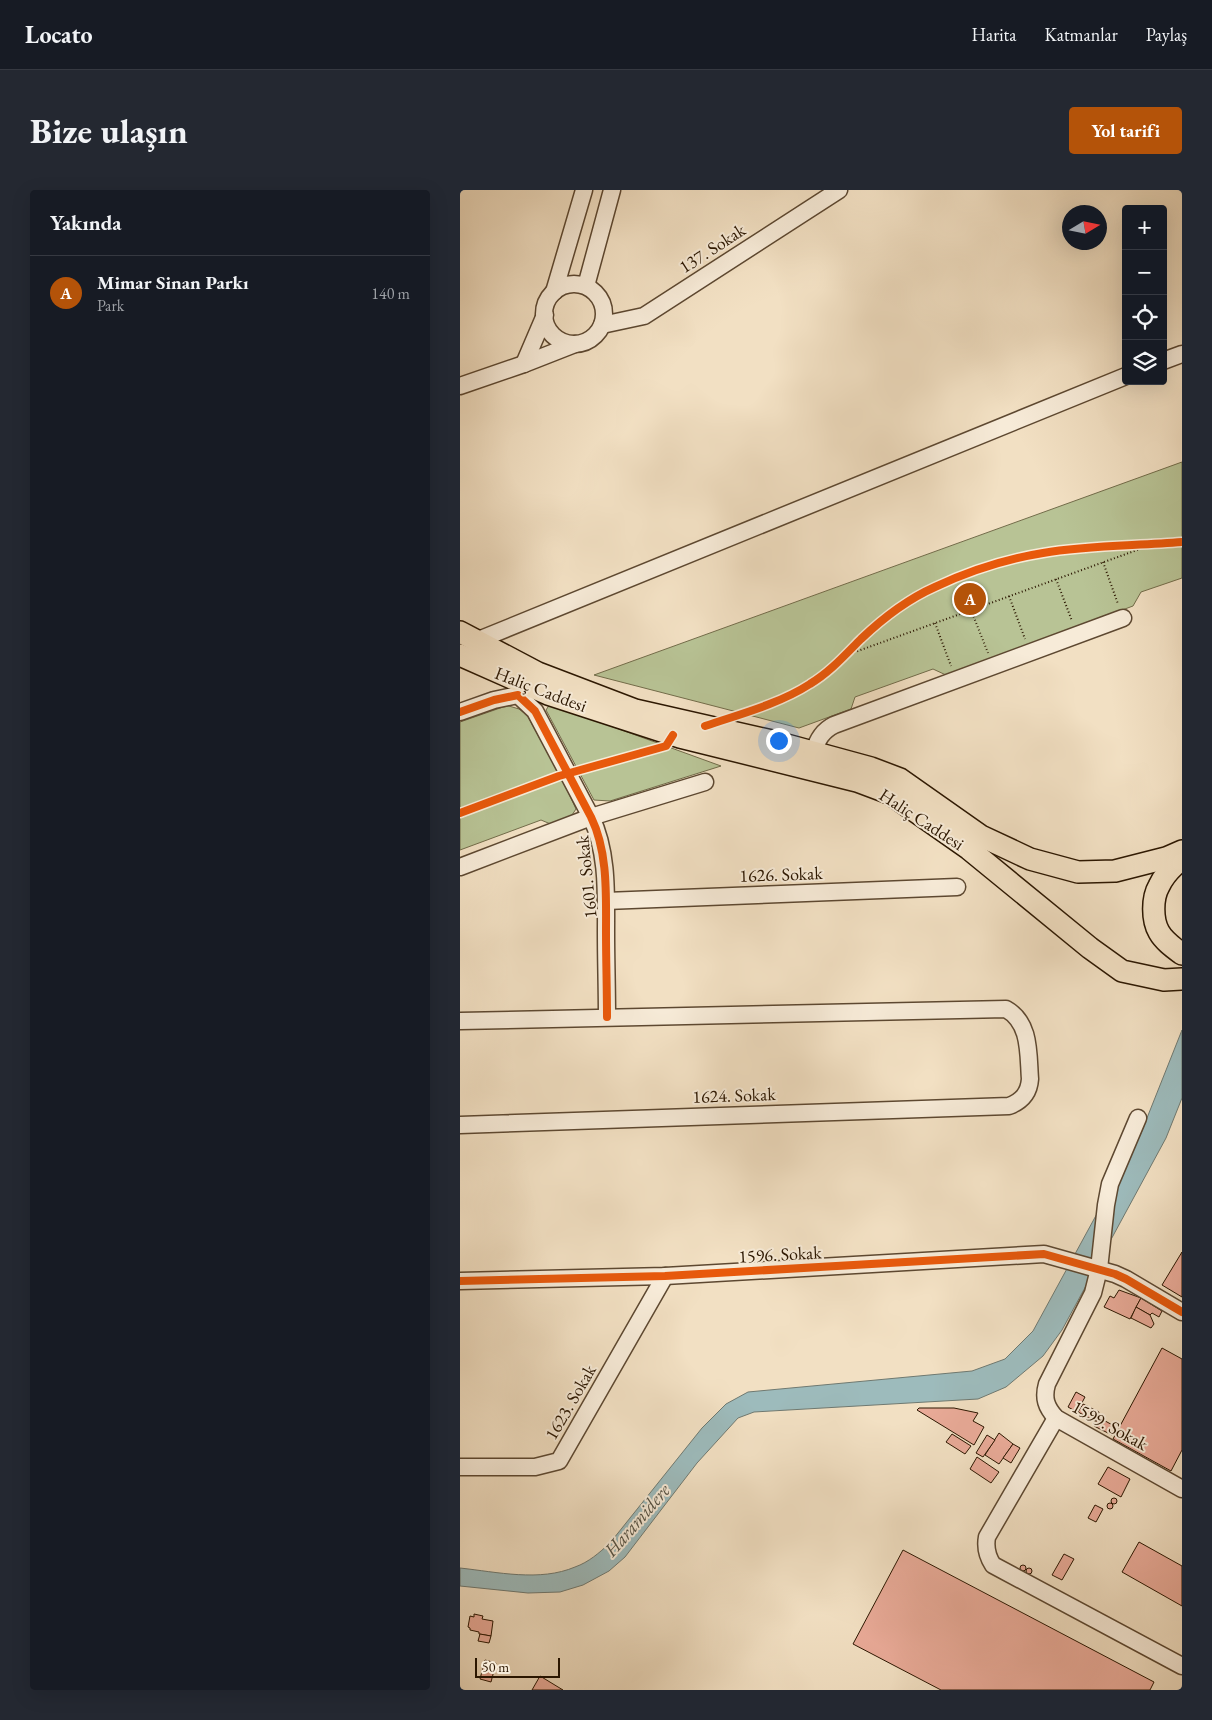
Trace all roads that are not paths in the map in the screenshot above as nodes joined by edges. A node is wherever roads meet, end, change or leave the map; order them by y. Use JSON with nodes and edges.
{"nodes":[{"id":1,"x":584,"y":190,"type":"edge"},
{"id":2,"x":612,"y":190,"type":"edge"},
{"id":3,"x":839,"y":190,"type":"edge"},
{"id":4,"x":586,"y":286,"type":"junction"},
{"id":5,"x":554,"y":292,"type":"junction"},
{"id":6,"x":545,"y":315,"type":"junction"},
{"id":7,"x":602,"y":325,"type":"junction"},
{"id":8,"x":575,"y":344,"type":"junction"},
{"id":9,"x":1182,"y":354,"type":"edge"},
{"id":10,"x":1167,"y":360,"type":"edge"},
{"id":11,"x":524,"y":364,"type":"junction"},
{"id":12,"x":1122,"y":378,"type":"edge"},
{"id":13,"x":460,"y":386,"type":"edge"},
{"id":14,"x":1124,"y":618,"type":"road end"},
{"id":15,"x":468,"y":637,"type":"edge"},
{"id":16,"x":460,"y":655,"type":"edge"},
{"id":17,"x":519,"y":680,"type":"junction"},
{"id":18,"x":460,"y":712,"type":"edge"},
{"id":19,"x":814,"y":752,"type":"junction"},
{"id":20,"x":705,"y":782,"type":"dead end"},
{"id":21,"x":591,"y":817,"type":"junction"},
{"id":22,"x":1182,"y":851,"type":"edge"},
{"id":23,"x":1182,"y":859,"type":"edge"},
{"id":24,"x":460,"y":867,"type":"edge"},
{"id":25,"x":957,"y":887,"type":"dead end"},
{"id":26,"x":606,"y":901,"type":"junction"},
{"id":27,"x":1182,"y":954,"type":"edge"},
{"id":28,"x":1182,"y":979,"type":"edge"},
{"id":29,"x":607,"y":1017,"type":"junction"},
{"id":30,"x":460,"y":1021,"type":"edge"},
{"id":31,"x":1138,"y":1118,"type":"dead end"},
{"id":32,"x":460,"y":1125,"type":"edge"},
{"id":33,"x":1099,"y":1270,"type":"junction"},
{"id":34,"x":666,"y":1276,"type":"junction"},
{"id":35,"x":460,"y":1281,"type":"edge"},
{"id":36,"x":1182,"y":1312,"type":"edge"},
{"id":37,"x":1056,"y":1418,"type":"junction"},
{"id":38,"x":460,"y":1467,"type":"edge"},
{"id":39,"x":1182,"y":1488,"type":"edge"},
{"id":40,"x":1182,"y":1666,"type":"edge"}],
"edges":[{"from":1,"to":5,"type":"street"},
{"from":2,"to":4,"type":"street"},
{"from":3,"to":7,"type":"street","name":"137. Sokak"},
{"from":4,"to":5,"type":"street"},
{"from":4,"to":7,"type":"street"},
{"from":5,"to":6,"type":"street"},
{"from":6,"to":8,"type":"street"},
{"from":6,"to":11,"type":"street"},
{"from":7,"to":8,"type":"street"},
{"from":8,"to":11,"type":"street"},
{"from":9,"to":10,"type":"street"},
{"from":11,"to":13,"type":"street"},
{"from":12,"to":15,"type":"street"},
{"from":14,"to":19,"type":"street"},
{"from":15,"to":17,"type":"main road","name":"Haliç Caddesi"},
{"from":16,"to":17,"type":"main road","name":"Haliç Caddesi"},
{"from":17,"to":18,"type":"street"},
{"from":17,"to":19,"type":"main road","name":"Haliç Caddesi"},
{"from":17,"to":21,"type":"street","name":"1601. Sokak"},
{"from":17,"to":28,"type":"main road","name":"Haliç Caddesi"},
{"from":19,"to":22,"type":"main road","name":"Haliç Caddesi"},
{"from":20,"to":21,"type":"street"},
{"from":21,"to":24,"type":"street"},
{"from":21,"to":26,"type":"street","name":"1601. Sokak"},
{"from":23,"to":27,"type":"main road"},
{"from":25,"to":26,"type":"street","name":"1626. Sokak"},
{"from":26,"to":29,"type":"street","name":"1601. Sokak"},
{"from":29,"to":30,"type":"street"},
{"from":29,"to":32,"type":"street","name":"1624. Sokak"},
{"from":31,"to":33,"type":"street","name":"1599. Sokak"},
{"from":33,"to":34,"type":"street","name":"1596. Sokak"},
{"from":33,"to":36,"type":"street","name":"1596. Sokak"},
{"from":33,"to":37,"type":"street","name":"1599. Sokak"},
{"from":34,"to":35,"type":"street","name":"1596. Sokak"},
{"from":34,"to":38,"type":"street","name":"1623. Sokak"},
{"from":37,"to":39,"type":"street","name":"1599. Sokak"},
{"from":37,"to":40,"type":"street"}]}
